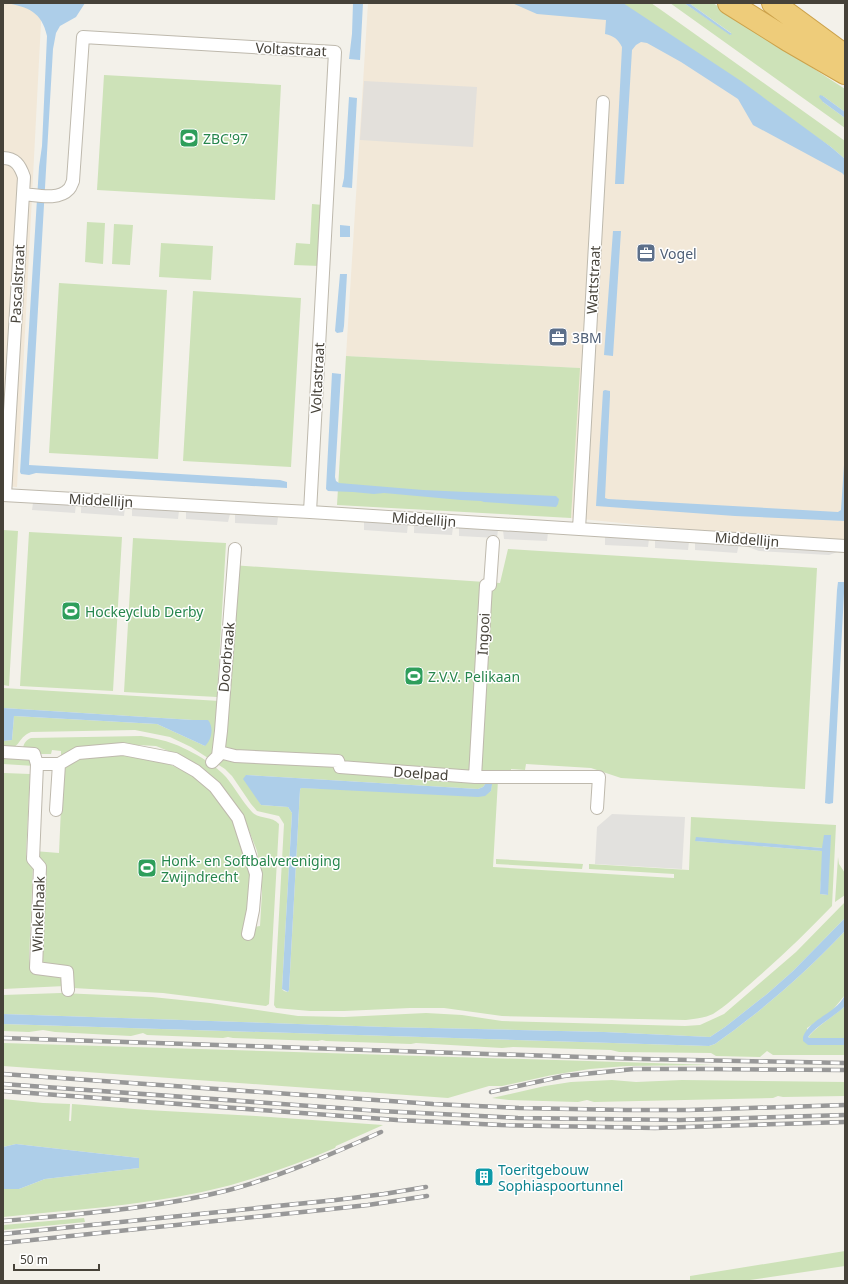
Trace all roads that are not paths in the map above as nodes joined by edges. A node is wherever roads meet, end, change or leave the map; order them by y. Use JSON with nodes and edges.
{"nodes":[{"id":1,"x":728,"y":3,"type":"edge"},
{"id":2,"x":774,"y":3,"type":"edge"},
{"id":3,"x":845,"y":56,"type":"edge"},
{"id":4,"x":845,"y":73,"type":"edge"},
{"id":5,"x":603,"y":102,"type":"dead end"},
{"id":6,"x":3,"y":158,"type":"edge"},
{"id":7,"x":23,"y":194,"type":"junction"},
{"id":8,"x":4,"y":495,"type":"edge"},
{"id":9,"x":310,"y":512,"type":"junction"},
{"id":10,"x":579,"y":529,"type":"junction"},
{"id":11,"x":493,"y":542,"type":"dead end"},
{"id":12,"x":845,"y":546,"type":"edge"},
{"id":13,"x":235,"y":549,"type":"dead end"},
{"id":14,"x":3,"y":752,"type":"edge"},
{"id":15,"x":216,"y":757,"type":"joint"},
{"id":16,"x":37,"y":764,"type":"junction"},
{"id":17,"x":59,"y":764,"type":"junction"},
{"id":18,"x":475,"y":777,"type":"junction"},
{"id":19,"x":597,"y":808,"type":"dead end"},
{"id":20,"x":56,"y":810,"type":"dead end"},
{"id":21,"x":248,"y":934,"type":"dead end"},
{"id":22,"x":68,"y":990,"type":"dead end"}],
"edges":[{"from":1,"to":4,"type":"highway"},
{"from":2,"to":3,"type":"highway"},
{"from":5,"to":10,"type":"street","name":"Wattstraat"},
{"from":6,"to":7,"type":"street","name":"Pascalstraat"},
{"from":7,"to":8,"type":"street","name":"Pascalstraat"},
{"from":7,"to":9,"type":"street","name":"Voltastraat"},
{"from":8,"to":9,"type":"street","name":"Middellijn"},
{"from":9,"to":10,"type":"street","name":"Middellijn"},
{"from":10,"to":12,"type":"street","name":"Middellijn"},
{"from":11,"to":18,"type":"street","name":"Ingooi"},
{"from":13,"to":15,"type":"street","name":"Doorbraak"},
{"from":14,"to":16,"type":"street"},
{"from":15,"to":18,"type":"street","name":"Doelpad"},
{"from":16,"to":17,"type":"street"},
{"from":16,"to":22,"type":"street","name":"Winkelhaak"},
{"from":17,"to":20,"type":"street"},
{"from":17,"to":21,"type":"street"},
{"from":18,"to":19,"type":"street","name":"Doelpad"}]}
